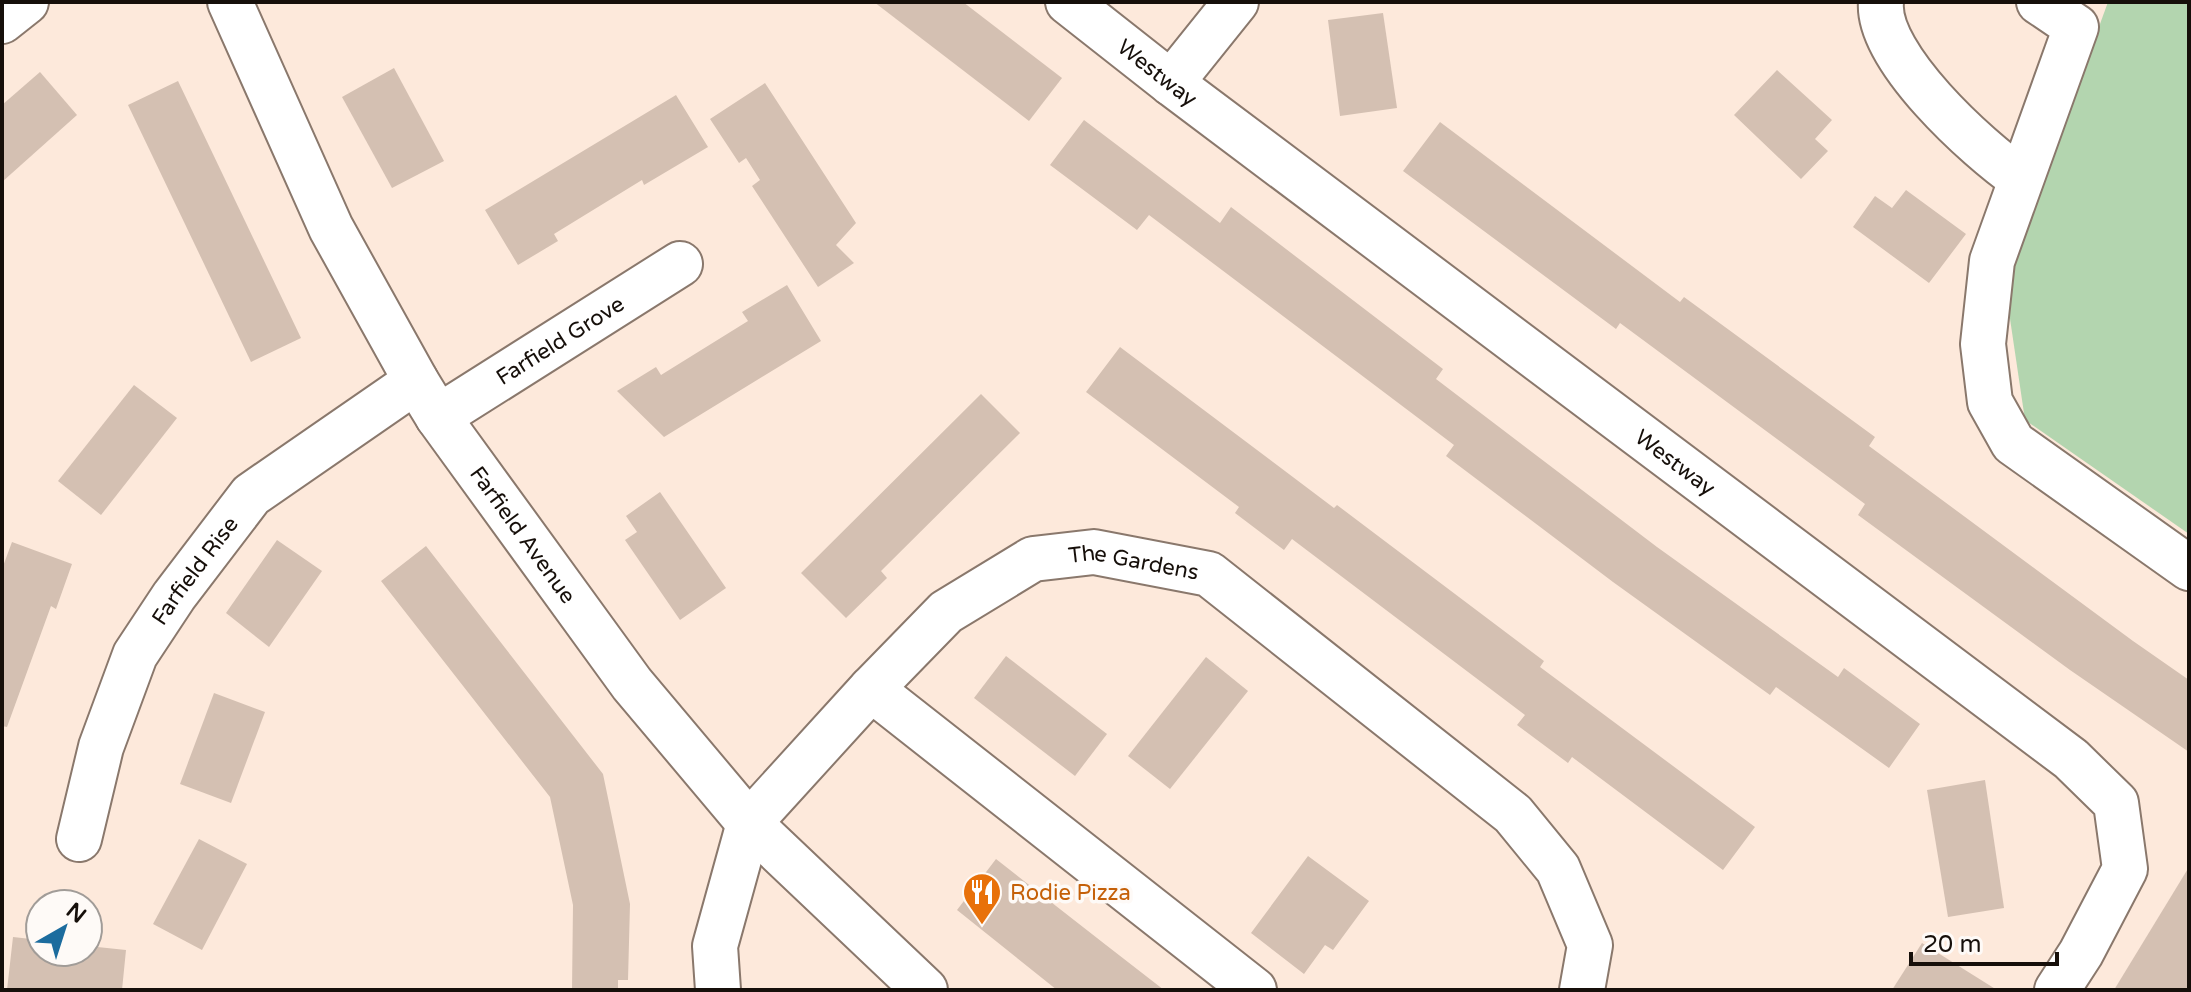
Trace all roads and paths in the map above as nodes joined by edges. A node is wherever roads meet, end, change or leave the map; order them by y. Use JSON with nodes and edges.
{"nodes":[{"id":1,"x":26,"y":2,"type":"edge"},
{"id":2,"x":230,"y":2,"type":"edge"},
{"id":3,"x":1068,"y":2,"type":"edge"},
{"id":4,"x":1236,"y":2,"type":"edge"},
{"id":5,"x":1881,"y":2,"type":"edge"},
{"id":6,"x":2039,"y":2,"type":"edge"},
{"id":7,"x":2,"y":21,"type":"edge"},
{"id":8,"x":1171,"y":83,"type":"junction"},
{"id":9,"x":2020,"y":178,"type":"junction"},
{"id":10,"x":680,"y":264,"type":"dead end"},
{"id":11,"x":427,"y":399,"type":"junction"},
{"id":12,"x":2189,"y":568,"type":"edge"},
{"id":13,"x":871,"y":689,"type":"junction"},
{"id":14,"x":749,"y":823,"type":"junction"},
{"id":15,"x":79,"y":839,"type":"dead end"},
{"id":16,"x":718,"y":990,"type":"edge"},
{"id":17,"x":925,"y":990,"type":"edge"},
{"id":18,"x":1254,"y":990,"type":"edge"},
{"id":19,"x":1582,"y":990,"type":"edge"},
{"id":20,"x":2057,"y":990,"type":"edge"}],
"edges":[{"from":1,"to":7,"type":"street"},
{"from":2,"to":11,"type":"street","name":"Farfield Avenue"},
{"from":3,"to":8,"type":"street","name":"Westway"},
{"from":4,"to":8,"type":"street"},
{"from":5,"to":9,"type":"street"},
{"from":6,"to":9,"type":"street"},
{"from":8,"to":20,"type":"street","name":"Westway"},
{"from":9,"to":12,"type":"street"},
{"from":10,"to":11,"type":"street","name":"Farfield Grove"},
{"from":11,"to":14,"type":"street","name":"Farfield Avenue"},
{"from":11,"to":15,"type":"street","name":"Farfield Rise"},
{"from":13,"to":14,"type":"street","name":"The Gardens"},
{"from":13,"to":18,"type":"street"},
{"from":13,"to":19,"type":"street","name":"The Gardens"},
{"from":14,"to":16,"type":"street","name":"The Gardens"},
{"from":14,"to":17,"type":"street","name":"Farfield Avenue"}]}
